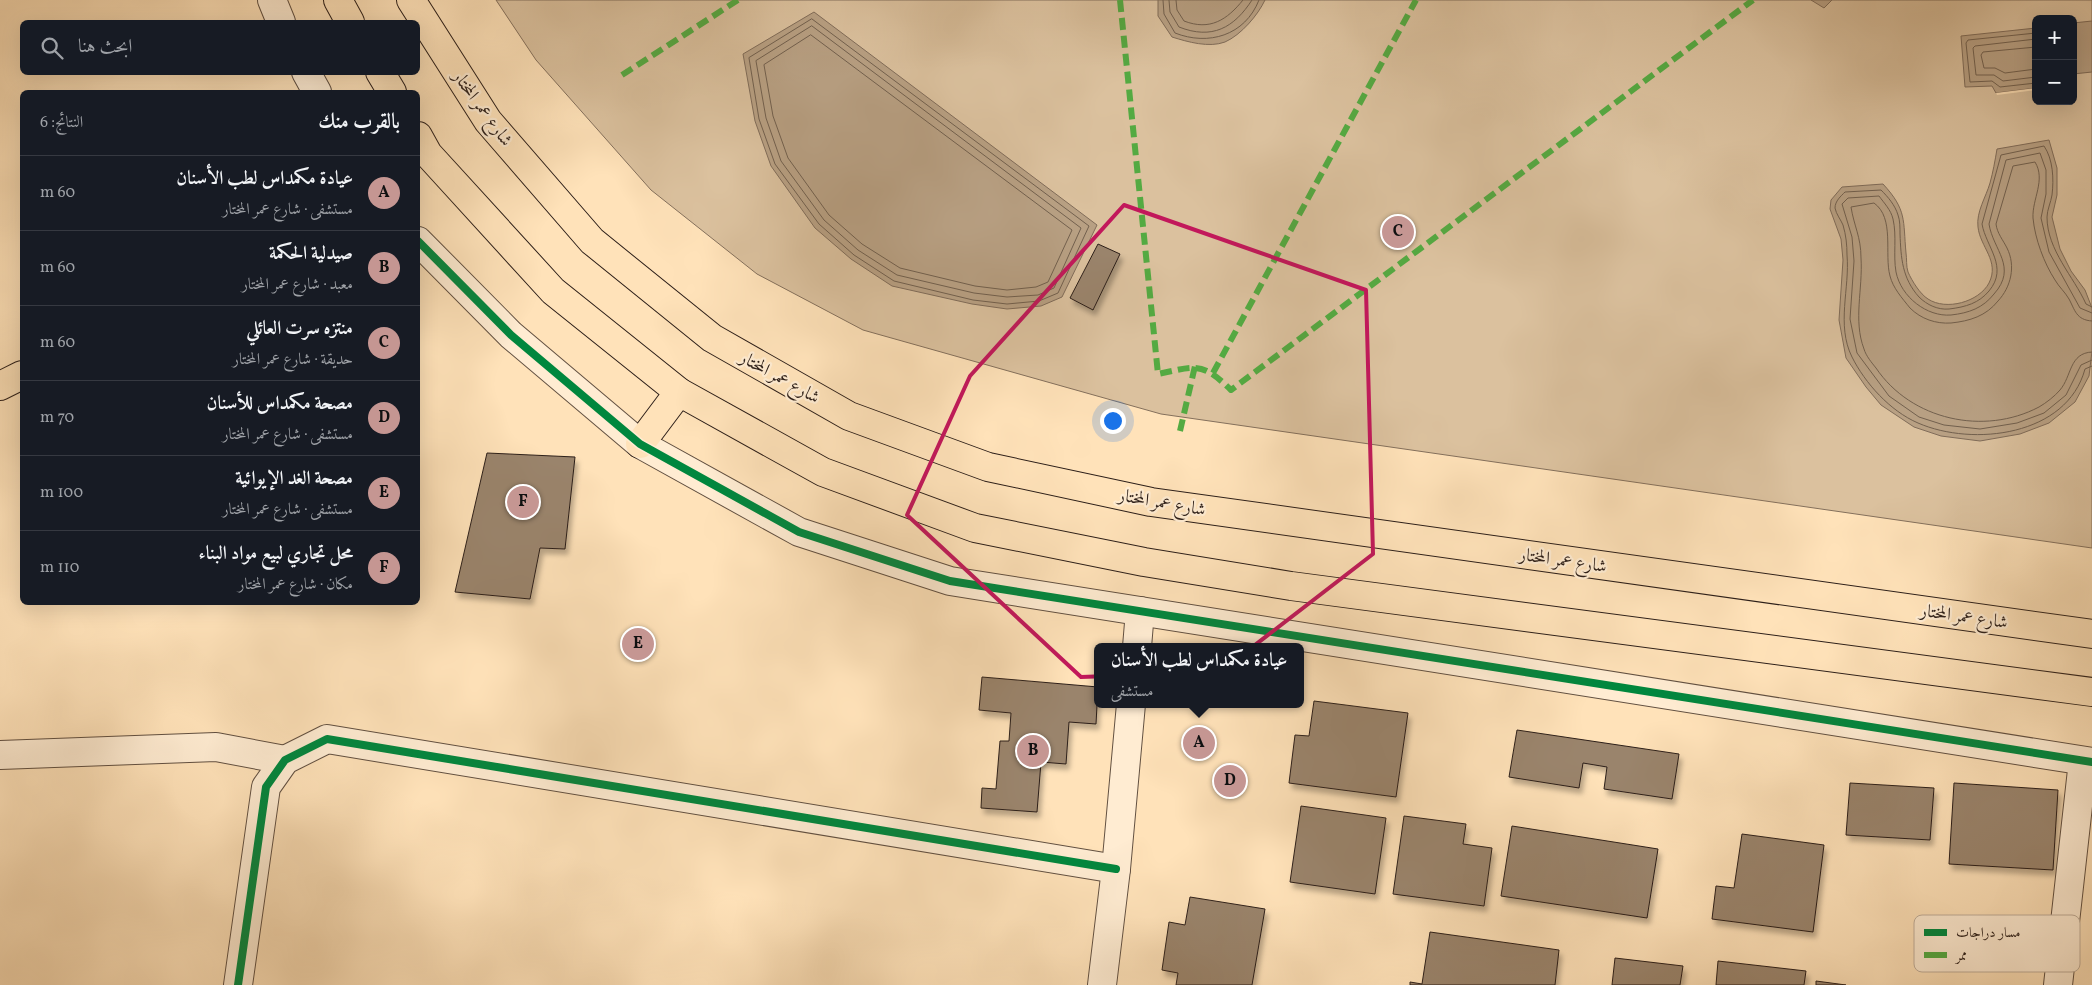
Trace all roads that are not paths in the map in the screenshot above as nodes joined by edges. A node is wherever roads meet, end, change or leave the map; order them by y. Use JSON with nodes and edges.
{"nodes":[{"id":1,"x":272,"y":0,"type":"edge"},
{"id":2,"x":338,"y":0,"type":"edge"},
{"id":3,"x":412,"y":0,"type":"edge"},
{"id":4,"x":280,"y":20,"type":"edge"},
{"id":5,"x":349,"y":20,"type":"edge"},
{"id":6,"x":308,"y":75,"type":"edge"},
{"id":7,"x":382,"y":75,"type":"edge"},
{"id":8,"x":316,"y":90,"type":"edge"},
{"id":9,"x":391,"y":90,"type":"edge"},
{"id":10,"x":421,"y":150,"type":"edge"},
{"id":11,"x":420,"y":243,"type":"edge"},
{"id":12,"x":20,"y":376,"type":"edge"},
{"id":13,"x":0,"y":386,"type":"edge"},
{"id":14,"x":679,"y":392,"type":"junction"},
{"id":15,"x":640,"y":444,"type":"junction"},
{"id":16,"x":1140,"y":612,"type":"junction"},
{"id":17,"x":2092,"y":634,"type":"edge"},
{"id":18,"x":1136,"y":643,"type":"edge"},
{"id":19,"x":2092,"y":692,"type":"edge"},
{"id":20,"x":1131,"y":708,"type":"edge"},
{"id":21,"x":0,"y":755,"type":"edge"},
{"id":22,"x":285,"y":760,"type":"junction"},
{"id":23,"x":2088,"y":762,"type":"edge"},
{"id":24,"x":1116,"y":869,"type":"junction"},
{"id":25,"x":2067,"y":915,"type":"edge"},
{"id":26,"x":2060,"y":972,"type":"edge"},
{"id":27,"x":238,"y":985,"type":"edge"},
{"id":28,"x":1102,"y":985,"type":"edge"},
{"id":29,"x":2058,"y":985,"type":"edge"}],
"edges":[{"from":1,"to":4,"type":"street"},
{"from":2,"to":5,"type":"main road"},
{"from":3,"to":17,"type":"main road","name":"شارع عمر المختار"},
{"from":6,"to":8,"type":"street"},
{"from":7,"to":9,"type":"main road"},
{"from":10,"to":14,"type":"main road"},
{"from":11,"to":15,"type":"street"},
{"from":12,"to":13,"type":"main road"},
{"from":14,"to":15,"type":"main road"},
{"from":14,"to":19,"type":"main road"},
{"from":15,"to":16,"type":"street"},
{"from":16,"to":18,"type":"street"},
{"from":16,"to":23,"type":"street"},
{"from":20,"to":24,"type":"street"},
{"from":21,"to":22,"type":"street"},
{"from":22,"to":24,"type":"street"},
{"from":22,"to":27,"type":"street"},
{"from":23,"to":25,"type":"street"},
{"from":24,"to":28,"type":"street"},
{"from":26,"to":29,"type":"street"}]}
